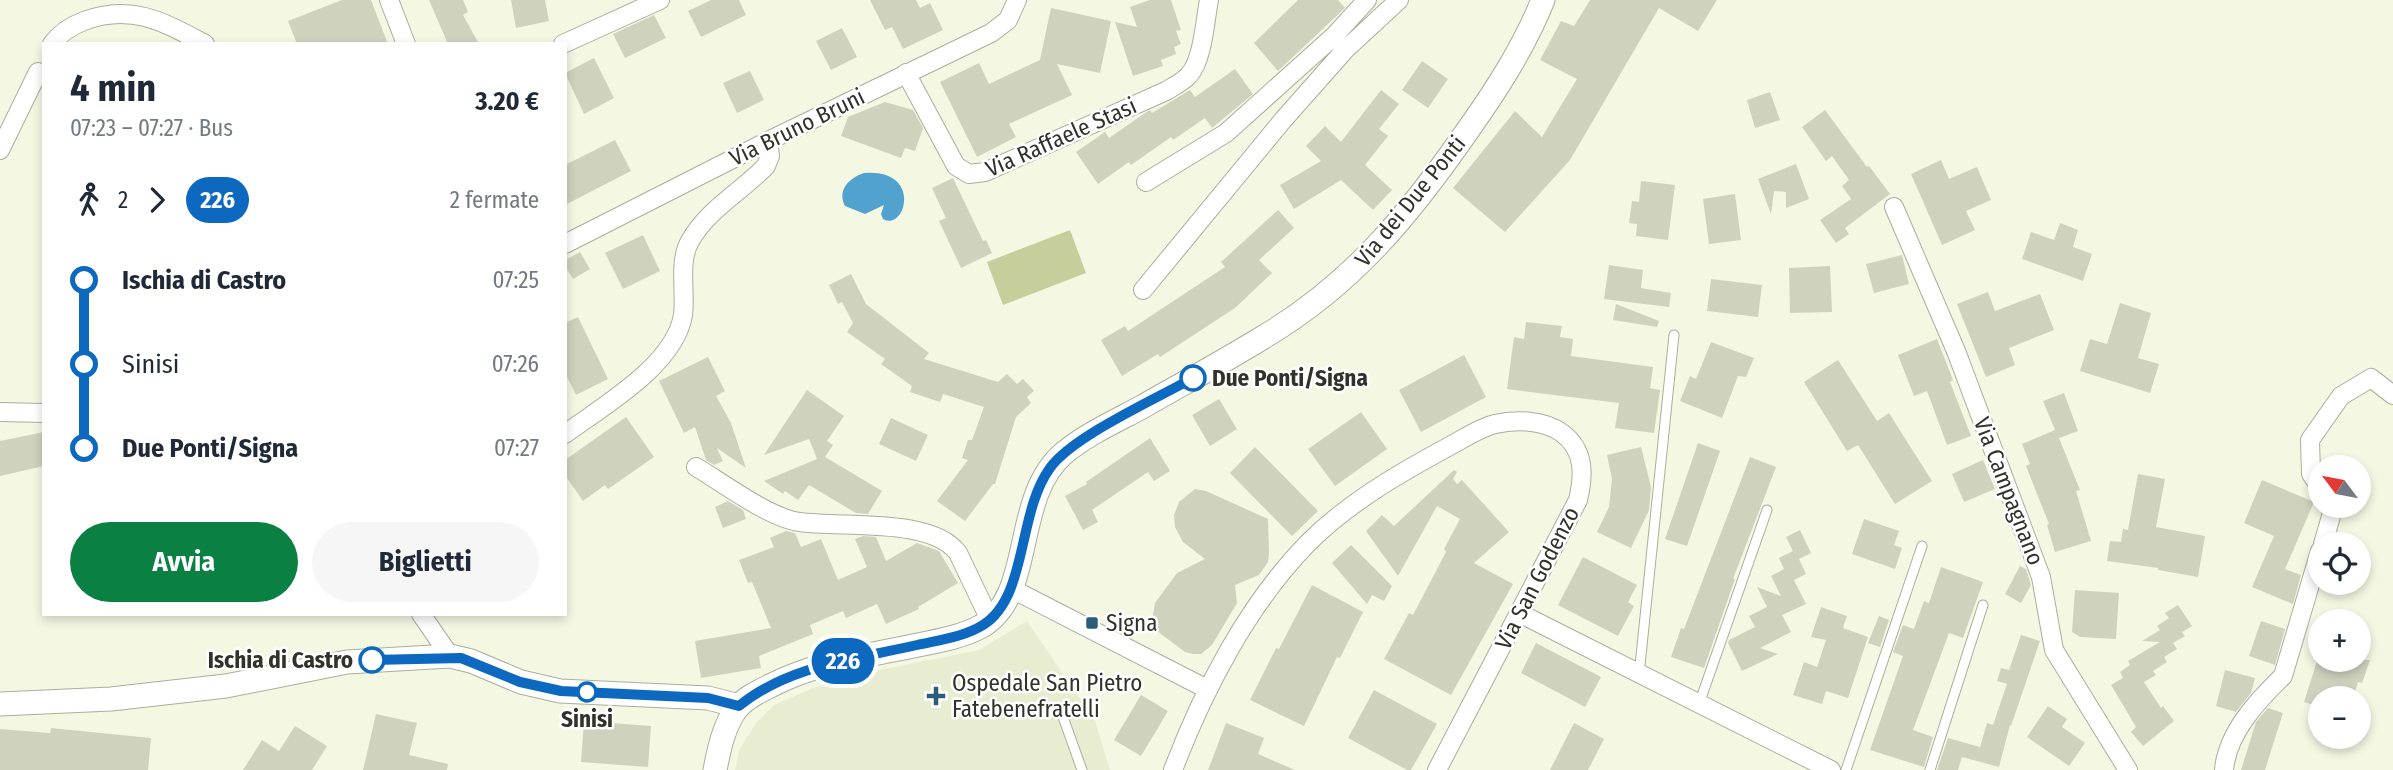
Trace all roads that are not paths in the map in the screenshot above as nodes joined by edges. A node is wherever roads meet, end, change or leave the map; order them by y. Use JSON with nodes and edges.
{"nodes":[{"id":1,"x":388,"y":0,"type":"edge"},
{"id":2,"x":660,"y":0,"type":"edge"},
{"id":3,"x":1017,"y":0,"type":"edge"},
{"id":4,"x":1209,"y":0,"type":"edge"},
{"id":5,"x":1367,"y":0,"type":"edge"},
{"id":6,"x":1399,"y":0,"type":"edge"},
{"id":7,"x":1543,"y":0,"type":"edge"},
{"id":8,"x":54,"y":42,"type":"edge"},
{"id":9,"x":201,"y":42,"type":"edge"},
{"id":10,"x":405,"y":42,"type":"edge"},
{"id":11,"x":567,"y":42,"type":"edge"},
{"id":12,"x":1339,"y":43,"type":"junction"},
{"id":13,"x":42,"y":69,"type":"edge"},
{"id":14,"x":906,"y":73,"type":"junction"},
{"id":15,"x":3,"y":139,"type":"edge"},
{"id":16,"x":768,"y":141,"type":"junction"},
{"id":17,"x":1146,"y":182,"type":"dead end"},
{"id":18,"x":1894,"y":207,"type":"dead end"},
{"id":19,"x":567,"y":243,"type":"edge"},
{"id":20,"x":1143,"y":290,"type":"dead end"},
{"id":21,"x":1674,"y":335,"type":"dead end"},
{"id":22,"x":2393,"y":395,"type":"edge"},
{"id":23,"x":0,"y":412,"type":"edge"},
{"id":24,"x":42,"y":413,"type":"edge"},
{"id":25,"x":567,"y":432,"type":"edge"},
{"id":26,"x":2310,"y":455,"type":"edge"},
{"id":27,"x":696,"y":467,"type":"dead end"},
{"id":28,"x":1767,"y":510,"type":"dead end"},
{"id":29,"x":1922,"y":546,"type":"dead end"},
{"id":30,"x":1012,"y":589,"type":"junction"},
{"id":31,"x":2308,"y":592,"type":"edge"},
{"id":32,"x":1983,"y":605,"type":"dead end"},
{"id":33,"x":1519,"y":613,"type":"junction"},
{"id":34,"x":422,"y":616,"type":"edge"},
{"id":35,"x":990,"y":620,"type":"junction"},
{"id":36,"x":450,"y":656,"type":"junction"},
{"id":37,"x":1639,"y":675,"type":"junction"},
{"id":38,"x":1207,"y":689,"type":"junction"},
{"id":39,"x":0,"y":704,"type":"edge"},
{"id":40,"x":1699,"y":704,"type":"junction"},
{"id":41,"x":739,"y":706,"type":"junction"},
{"id":42,"x":1063,"y":717,"type":"dead end"},
{"id":43,"x":2224,"y":766,"type":"edge"},
{"id":44,"x":715,"y":770,"type":"edge"},
{"id":45,"x":1082,"y":770,"type":"edge"},
{"id":46,"x":1173,"y":770,"type":"edge"},
{"id":47,"x":1437,"y":770,"type":"edge"},
{"id":48,"x":1831,"y":770,"type":"edge"},
{"id":49,"x":1846,"y":770,"type":"edge"},
{"id":50,"x":1930,"y":770,"type":"edge"},
{"id":51,"x":2128,"y":770,"type":"edge"}],
"edges":[{"from":1,"to":10,"type":"street"},
{"from":2,"to":11,"type":"street"},
{"from":3,"to":14,"type":"street","name":"Via Bruno Bruni"},
{"from":4,"to":14,"type":"street","name":"Via Raffaele Stasi"},
{"from":5,"to":12,"type":"street"},
{"from":6,"to":12,"type":"street"},
{"from":7,"to":30,"type":"street","name":"Via dei Due Ponti"},
{"from":8,"to":9,"type":"street"},
{"from":12,"to":17,"type":"street"},
{"from":12,"to":20,"type":"street"},
{"from":13,"to":15,"type":"street"},
{"from":14,"to":16,"type":"street","name":"Via Bruno Bruni"},
{"from":16,"to":19,"type":"street","name":"Via Bruno Bruni"},
{"from":16,"to":25,"type":"street"},
{"from":18,"to":51,"type":"street","name":"Via Campagnano"},
{"from":21,"to":37,"type":"lane"},
{"from":22,"to":26,"type":"street"},
{"from":23,"to":24,"type":"street"},
{"from":27,"to":35,"type":"street"},
{"from":28,"to":40,"type":"lane"},
{"from":29,"to":49,"type":"lane"},
{"from":30,"to":35,"type":"street","name":"Via dei Due Ponti"},
{"from":30,"to":38,"type":"street"},
{"from":31,"to":43,"type":"street"},
{"from":32,"to":50,"type":"lane"},
{"from":33,"to":37,"type":"street"},
{"from":33,"to":38,"type":"street","name":"Via San Godenzo"},
{"from":33,"to":47,"type":"street","name":"Via San Godenzo"},
{"from":34,"to":36,"type":"street"},
{"from":35,"to":41,"type":"street","name":"Via dei Due Ponti"},
{"from":36,"to":39,"type":"street"},
{"from":36,"to":41,"type":"street"},
{"from":37,"to":40,"type":"street"},
{"from":38,"to":46,"type":"street","name":"Via San Godenzo"},
{"from":40,"to":48,"type":"street"},
{"from":41,"to":44,"type":"street"},
{"from":42,"to":45,"type":"lane"}]}
